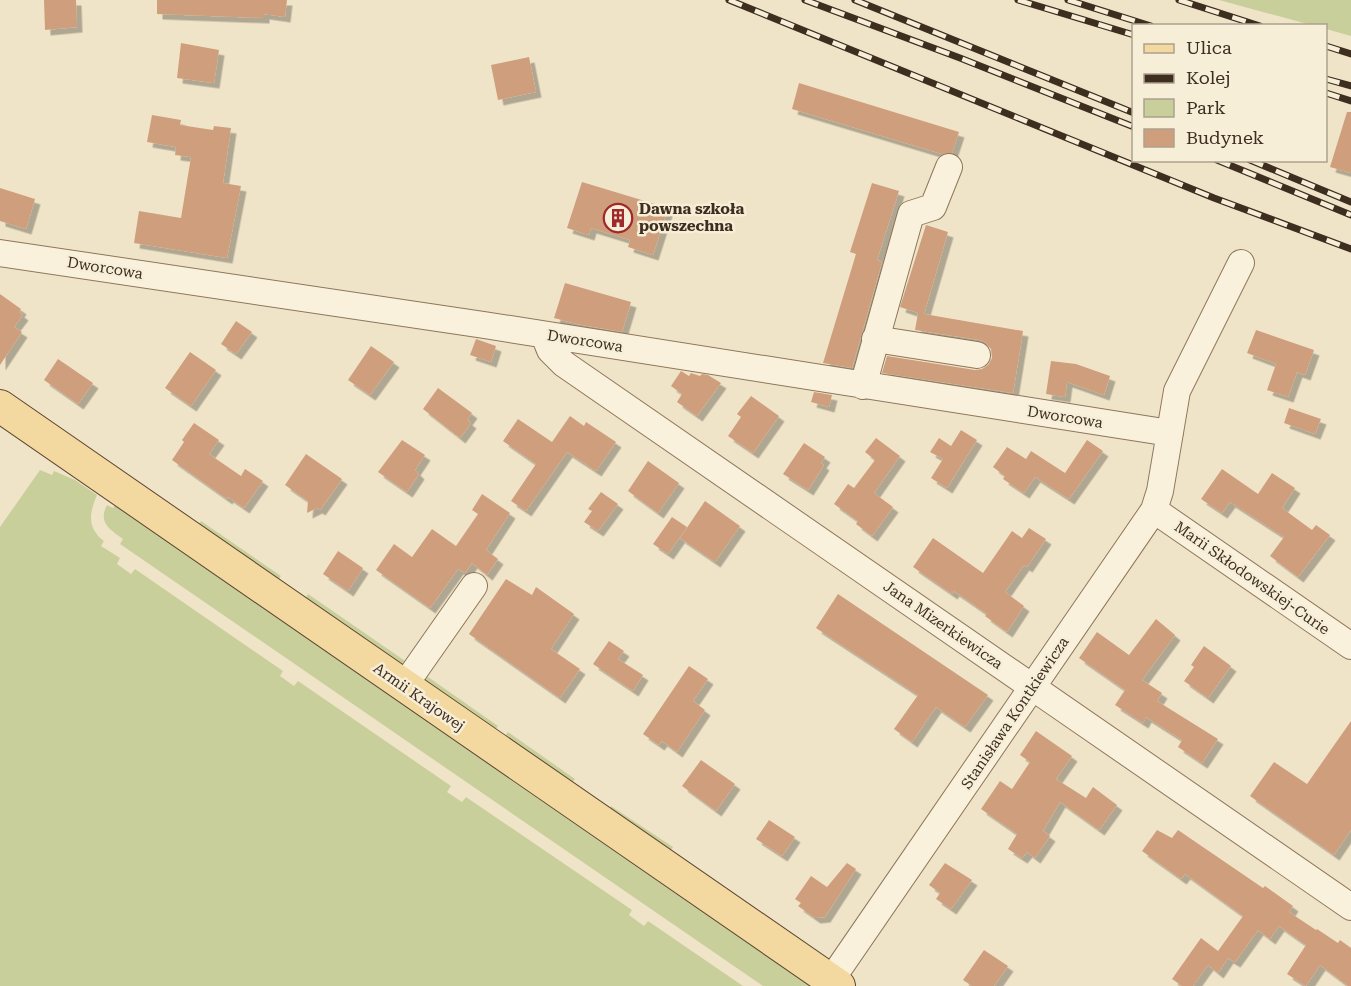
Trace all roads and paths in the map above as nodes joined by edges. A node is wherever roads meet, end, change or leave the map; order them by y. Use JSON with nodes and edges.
{"nodes":[{"id":1,"x":949,"y":167,"type":"dead end"},
{"id":2,"x":0,"y":253,"type":"edge"},
{"id":3,"x":1241,"y":263,"type":"dead end"},
{"id":4,"x":544,"y":335,"type":"junction"},
{"id":5,"x":875,"y":339,"type":"junction"},
{"id":6,"x":977,"y":355,"type":"dead end"},
{"id":7,"x":863,"y":386,"type":"junction"},
{"id":8,"x":0,"y":406,"type":"edge"},
{"id":9,"x":1170,"y":433,"type":"junction"},
{"id":10,"x":1154,"y":510,"type":"junction"},
{"id":11,"x":474,"y":586,"type":"dead end"},
{"id":12,"x":1351,"y":646,"type":"edge"},
{"id":13,"x":404,"y":686,"type":"junction"},
{"id":14,"x":1032,"y":687,"type":"junction"},
{"id":15,"x":1351,"y":907,"type":"edge"},
{"id":16,"x":835,"y":983,"type":"edge"}],
"edges":[{"from":1,"to":5,"type":"street"},
{"from":2,"to":4,"type":"street","name":"Dworcowa"},
{"from":3,"to":9,"type":"street","name":"Stanisława Kontkiewicza"},
{"from":4,"to":7,"type":"street","name":"Dworcowa"},
{"from":4,"to":14,"type":"street","name":"Jana Mizerkiewicza"},
{"from":5,"to":6,"type":"street"},
{"from":5,"to":7,"type":"street"},
{"from":7,"to":9,"type":"street","name":"Dworcowa"},
{"from":8,"to":13,"type":"main road","name":"Armii Krajowej"},
{"from":9,"to":10,"type":"street","name":"Stanisława Kontkiewicza"},
{"from":10,"to":12,"type":"street","name":"Marii Skłodowskiej-Curie"},
{"from":10,"to":14,"type":"street","name":"Stanisława Kontkiewicza"},
{"from":11,"to":13,"type":"street"},
{"from":13,"to":16,"type":"main road","name":"Armii Krajowej"},
{"from":14,"to":15,"type":"street","name":"Jana Mizerkiewicza"},
{"from":14,"to":16,"type":"street","name":"Stanisława Kontkiewicza"}]}
